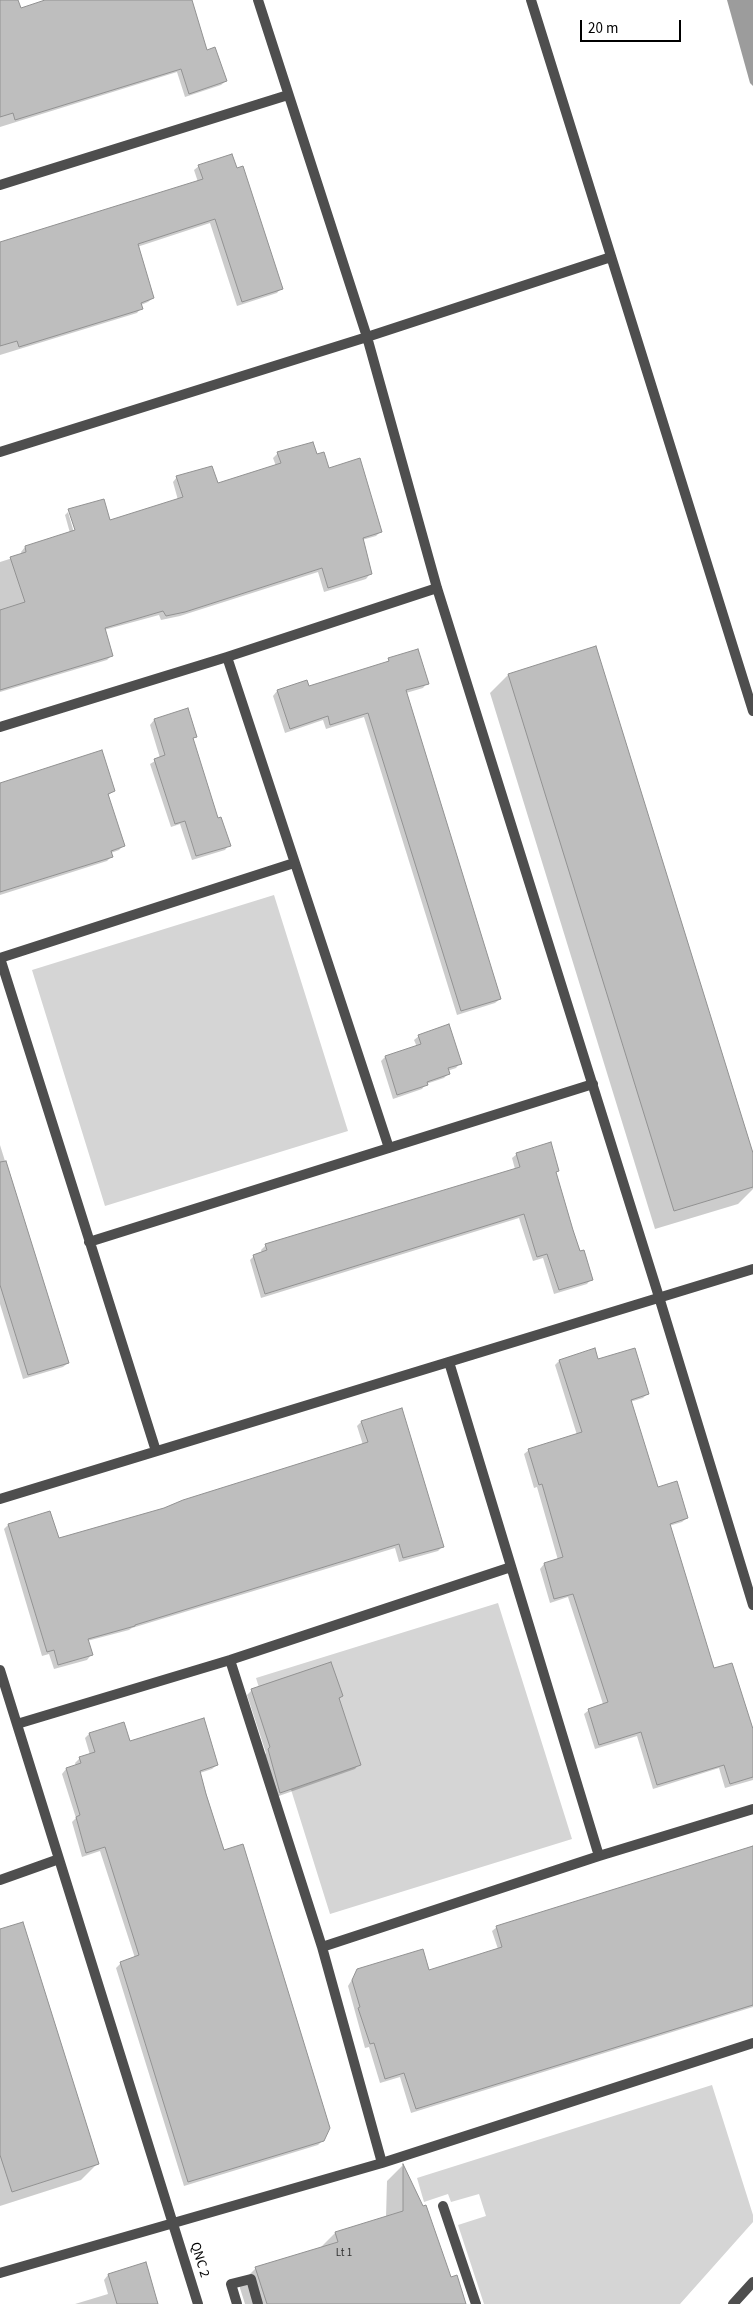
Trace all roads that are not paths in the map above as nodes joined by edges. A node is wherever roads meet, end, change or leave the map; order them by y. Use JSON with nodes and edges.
{"nodes":[{"id":1,"x":258,"y":0,"type":"edge"},
{"id":2,"x":531,"y":0,"type":"edge"},
{"id":3,"x":288,"y":95,"type":"junction"},
{"id":4,"x":0,"y":185,"type":"edge"},
{"id":5,"x":611,"y":257,"type":"junction"},
{"id":6,"x":367,"y":337,"type":"junction"},
{"id":7,"x":0,"y":452,"type":"edge"},
{"id":8,"x":437,"y":588,"type":"junction"},
{"id":9,"x":227,"y":657,"type":"junction"},
{"id":10,"x":753,"y":711,"type":"edge"},
{"id":11,"x":0,"y":727,"type":"edge"},
{"id":12,"x":294,"y":863,"type":"junction"},
{"id":13,"x":0,"y":958,"type":"edge"},
{"id":14,"x":593,"y":1084,"type":"junction"},
{"id":15,"x":389,"y":1148,"type":"junction"},
{"id":16,"x":89,"y":1242,"type":"junction"},
{"id":17,"x":753,"y":1269,"type":"edge"},
{"id":18,"x":659,"y":1297,"type":"junction"},
{"id":19,"x":449,"y":1362,"type":"junction"},
{"id":20,"x":156,"y":1451,"type":"junction"},
{"id":21,"x":0,"y":1499,"type":"edge"},
{"id":22,"x":510,"y":1568,"type":"junction"},
{"id":23,"x":753,"y":1605,"type":"edge"},
{"id":24,"x":230,"y":1660,"type":"junction"},
{"id":25,"x":0,"y":1670,"type":"edge"},
{"id":26,"x":17,"y":1724,"type":"junction"},
{"id":27,"x":753,"y":1809,"type":"edge"},
{"id":28,"x":599,"y":1856,"type":"junction"},
{"id":29,"x":59,"y":1860,"type":"junction"},
{"id":30,"x":0,"y":1880,"type":"edge"},
{"id":31,"x":322,"y":1947,"type":"junction"},
{"id":32,"x":753,"y":2044,"type":"edge"},
{"id":33,"x":382,"y":2163,"type":"junction"},
{"id":34,"x":443,"y":2206,"type":"dead end"},
{"id":35,"x":173,"y":2224,"type":"junction"},
{"id":36,"x":0,"y":2273,"type":"edge"},
{"id":37,"x":753,"y":2282,"type":"edge"},
{"id":38,"x":198,"y":2304,"type":"edge"},
{"id":39,"x":236,"y":2304,"type":"edge"},
{"id":40,"x":258,"y":2304,"type":"edge"},
{"id":41,"x":476,"y":2304,"type":"edge"},
{"id":42,"x":733,"y":2304,"type":"edge"}],
"edges":[{"from":1,"to":3,"type":"street"},
{"from":2,"to":5,"type":"street"},
{"from":3,"to":4,"type":"street"},
{"from":3,"to":6,"type":"street"},
{"from":5,"to":6,"type":"street"},
{"from":5,"to":10,"type":"street"},
{"from":6,"to":7,"type":"street"},
{"from":6,"to":8,"type":"street"},
{"from":8,"to":9,"type":"street"},
{"from":8,"to":14,"type":"street"},
{"from":9,"to":11,"type":"street"},
{"from":9,"to":12,"type":"street"},
{"from":12,"to":13,"type":"street"},
{"from":12,"to":15,"type":"street"},
{"from":13,"to":16,"type":"street"},
{"from":14,"to":15,"type":"street"},
{"from":14,"to":18,"type":"street"},
{"from":15,"to":16,"type":"street"},
{"from":16,"to":20,"type":"street"},
{"from":17,"to":18,"type":"street"},
{"from":18,"to":19,"type":"street"},
{"from":18,"to":23,"type":"street"},
{"from":19,"to":20,"type":"street"},
{"from":19,"to":22,"type":"street"},
{"from":20,"to":21,"type":"street"},
{"from":22,"to":24,"type":"street"},
{"from":22,"to":28,"type":"street"},
{"from":24,"to":26,"type":"street"},
{"from":24,"to":31,"type":"street"},
{"from":25,"to":26,"type":"street","name":"QNC 2"},
{"from":26,"to":29,"type":"street","name":"QNC 2"},
{"from":27,"to":28,"type":"street"},
{"from":28,"to":31,"type":"street"},
{"from":29,"to":30,"type":"street"},
{"from":29,"to":35,"type":"street","name":"QNC 2"},
{"from":31,"to":33,"type":"street"},
{"from":32,"to":33,"type":"street"},
{"from":33,"to":35,"type":"street"},
{"from":34,"to":41,"type":"street"},
{"from":35,"to":36,"type":"street"},
{"from":35,"to":38,"type":"street","name":"QNC 2"},
{"from":37,"to":42,"type":"street"},
{"from":39,"to":40,"type":"street"}]}
